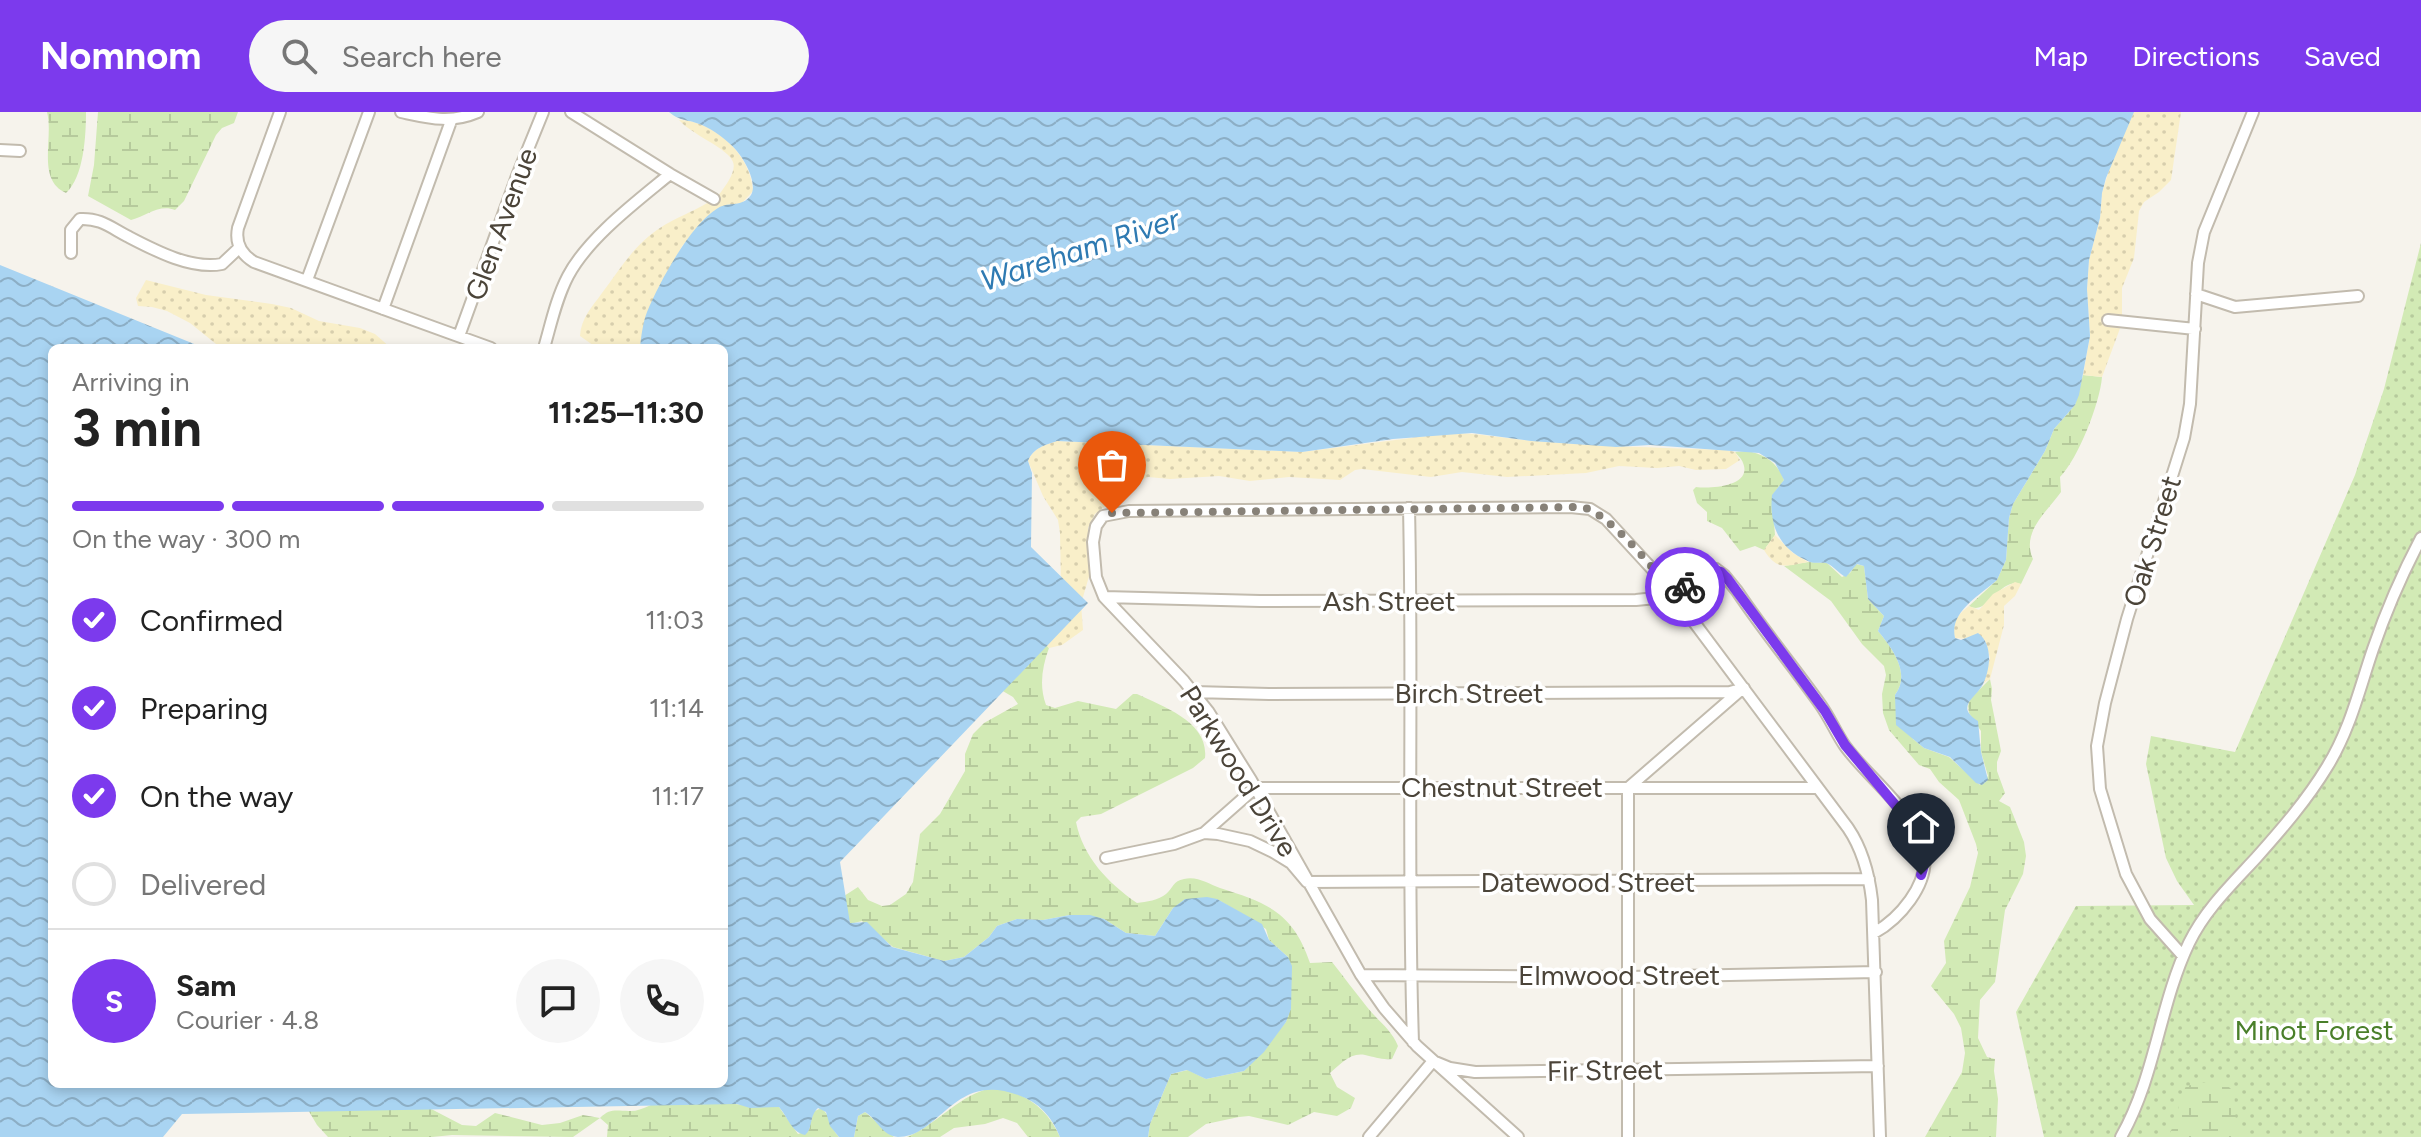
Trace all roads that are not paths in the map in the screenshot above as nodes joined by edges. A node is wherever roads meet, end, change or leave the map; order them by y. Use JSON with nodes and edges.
{"nodes":[{"id":1,"x":280,"y":112,"type":"edge"},
{"id":2,"x":369,"y":112,"type":"edge"},
{"id":3,"x":401,"y":112,"type":"edge"},
{"id":4,"x":478,"y":112,"type":"edge"},
{"id":5,"x":543,"y":112,"type":"edge"},
{"id":6,"x":571,"y":112,"type":"edge"},
{"id":7,"x":2253,"y":112,"type":"edge"},
{"id":8,"x":451,"y":121,"type":"junction"},
{"id":9,"x":0,"y":150,"type":"edge"},
{"id":10,"x":20,"y":151,"type":"dead end"},
{"id":11,"x":670,"y":174,"type":"junction"},
{"id":12,"x":714,"y":199,"type":"dead end"},
{"id":13,"x":239,"y":248,"type":"junction"},
{"id":14,"x":71,"y":253,"type":"dead end"},
{"id":15,"x":307,"y":280,"type":"junction"},
{"id":16,"x":2196,"y":294,"type":"junction"},
{"id":17,"x":2358,"y":296,"type":"dead end"},
{"id":18,"x":383,"y":309,"type":"junction"},
{"id":19,"x":2108,"y":320,"type":"dead end"},
{"id":20,"x":2195,"y":329,"type":"junction"},
{"id":21,"x":459,"y":336,"type":"junction"},
{"id":22,"x":480,"y":344,"type":"edge"},
{"id":23,"x":545,"y":344,"type":"edge"},
{"id":24,"x":1409,"y":508,"type":"junction"},
{"id":25,"x":2421,"y":538,"type":"edge"},
{"id":26,"x":1675,"y":596,"type":"junction"},
{"id":27,"x":1104,"y":597,"type":"junction"},
{"id":28,"x":1409,"y":602,"type":"junction"},
{"id":29,"x":1744,"y":688,"type":"junction"},
{"id":30,"x":1194,"y":692,"type":"junction"},
{"id":31,"x":1412,"y":692,"type":"junction"},
{"id":32,"x":1412,"y":787,"type":"junction"},
{"id":33,"x":1255,"y":788,"type":"junction"},
{"id":34,"x":1628,"y":788,"type":"junction"},
{"id":35,"x":1818,"y":788,"type":"junction"},
{"id":36,"x":1204,"y":833,"type":"junction"},
{"id":37,"x":1106,"y":858,"type":"dead end"},
{"id":38,"x":1869,"y":879,"type":"junction"},
{"id":39,"x":1307,"y":882,"type":"junction"},
{"id":40,"x":1410,"y":882,"type":"junction"},
{"id":41,"x":1628,"y":882,"type":"junction"},
{"id":42,"x":1874,"y":933,"type":"junction"},
{"id":43,"x":2183,"y":956,"type":"junction"},
{"id":44,"x":1876,"y":972,"type":"junction"},
{"id":45,"x":1361,"y":975,"type":"junction"},
{"id":46,"x":1411,"y":975,"type":"junction"},
{"id":47,"x":1628,"y":977,"type":"junction"},
{"id":48,"x":1413,"y":1042,"type":"junction"},
{"id":49,"x":1433,"y":1061,"type":"junction"},
{"id":50,"x":1878,"y":1066,"type":"junction"},
{"id":51,"x":1628,"y":1068,"type":"junction"},
{"id":52,"x":1369,"y":1137,"type":"edge"},
{"id":53,"x":1518,"y":1137,"type":"edge"},
{"id":54,"x":1628,"y":1137,"type":"edge"},
{"id":55,"x":1880,"y":1137,"type":"edge"},
{"id":56,"x":2121,"y":1137,"type":"edge"}],
"edges":[{"from":1,"to":13,"type":"street"},
{"from":2,"to":15,"type":"street"},
{"from":3,"to":8,"type":"street"},
{"from":4,"to":8,"type":"street"},
{"from":5,"to":21,"type":"street","name":"Glen Avenue"},
{"from":6,"to":11,"type":"street"},
{"from":7,"to":16,"type":"street","name":"Oak Street"},
{"from":8,"to":18,"type":"street"},
{"from":9,"to":10,"type":"street"},
{"from":11,"to":12,"type":"street"},
{"from":11,"to":23,"type":"street"},
{"from":13,"to":14,"type":"street"},
{"from":13,"to":15,"type":"street"},
{"from":15,"to":18,"type":"street"},
{"from":16,"to":17,"type":"street"},
{"from":16,"to":20,"type":"street","name":"Oak Street"},
{"from":18,"to":21,"type":"street"},
{"from":19,"to":20,"type":"street"},
{"from":20,"to":43,"type":"street","name":"Oak Street"},
{"from":21,"to":22,"type":"street"},
{"from":24,"to":26,"type":"street","name":"Parkwood Drive"},
{"from":24,"to":27,"type":"street","name":"Parkwood Drive"},
{"from":24,"to":28,"type":"street"},
{"from":25,"to":43,"type":"street"},
{"from":26,"to":28,"type":"street","name":"Ash Street"},
{"from":26,"to":29,"type":"street","name":"Parkwood Drive"},
{"from":26,"to":42,"type":"street"},
{"from":27,"to":28,"type":"street","name":"Ash Street"},
{"from":27,"to":30,"type":"street","name":"Parkwood Drive"},
{"from":28,"to":31,"type":"street"},
{"from":29,"to":31,"type":"street","name":"Birch Street"},
{"from":29,"to":34,"type":"street"},
{"from":29,"to":35,"type":"street","name":"Parkwood Drive"},
{"from":30,"to":31,"type":"street","name":"Birch Street"},
{"from":30,"to":33,"type":"street","name":"Parkwood Drive"},
{"from":31,"to":32,"type":"street"},
{"from":32,"to":33,"type":"street","name":"Chestnut Street"},
{"from":32,"to":34,"type":"street","name":"Chestnut Street"},
{"from":32,"to":40,"type":"street"},
{"from":33,"to":36,"type":"street"},
{"from":33,"to":39,"type":"street","name":"Parkwood Drive"},
{"from":34,"to":35,"type":"street","name":"Chestnut Street"},
{"from":34,"to":41,"type":"street"},
{"from":35,"to":38,"type":"street","name":"Parkwood Drive"},
{"from":36,"to":37,"type":"street"},
{"from":36,"to":39,"type":"street"},
{"from":38,"to":41,"type":"street","name":"Datewood Street"},
{"from":38,"to":42,"type":"street","name":"Parkwood Drive"},
{"from":39,"to":40,"type":"street","name":"Datewood Street"},
{"from":39,"to":45,"type":"street","name":"Parkwood Drive"},
{"from":40,"to":41,"type":"street","name":"Datewood Street"},
{"from":40,"to":46,"type":"street"},
{"from":41,"to":47,"type":"street"},
{"from":42,"to":44,"type":"street","name":"Parkwood Drive"},
{"from":43,"to":56,"type":"street"},
{"from":44,"to":47,"type":"street","name":"Elmwood Street"},
{"from":44,"to":50,"type":"street","name":"Parkwood Drive"},
{"from":45,"to":46,"type":"street","name":"Elmwood Street"},
{"from":45,"to":48,"type":"street","name":"Parkwood Drive"},
{"from":46,"to":47,"type":"street","name":"Elmwood Street"},
{"from":46,"to":48,"type":"street"},
{"from":47,"to":51,"type":"street"},
{"from":48,"to":49,"type":"street","name":"Parkwood Drive"},
{"from":49,"to":51,"type":"street","name":"Fir Street"},
{"from":49,"to":52,"type":"street"},
{"from":49,"to":53,"type":"street","name":"Parkwood Drive"},
{"from":50,"to":51,"type":"street","name":"Fir Street"},
{"from":50,"to":55,"type":"street","name":"Parkwood Drive"},
{"from":51,"to":54,"type":"street"}]}
